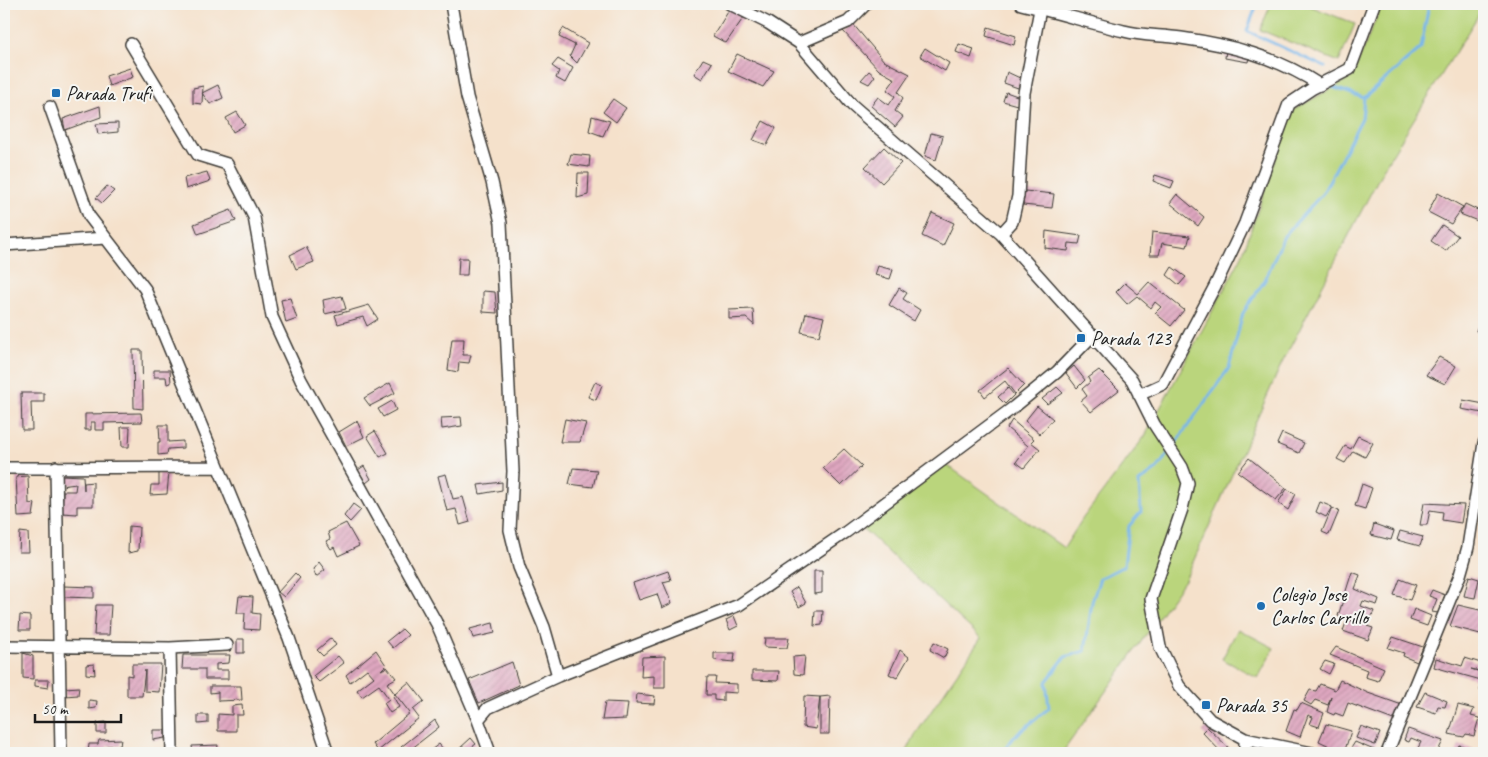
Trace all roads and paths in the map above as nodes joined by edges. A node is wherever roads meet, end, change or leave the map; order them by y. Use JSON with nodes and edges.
{"nodes":[{"id":1,"x":451,"y":4,"type":"edge"},
{"id":2,"x":730,"y":4,"type":"edge"},
{"id":3,"x":866,"y":4,"type":"edge"},
{"id":4,"x":1021,"y":4,"type":"edge"},
{"id":5,"x":1374,"y":4,"type":"edge"},
{"id":6,"x":1040,"y":6,"type":"edge"},
{"id":7,"x":800,"y":43,"type":"junction"},
{"id":8,"x":130,"y":44,"type":"dead end"},
{"id":9,"x":1320,"y":85,"type":"junction"},
{"id":10,"x":50,"y":107,"type":"dead end"},
{"id":11,"x":1001,"y":234,"type":"junction"},
{"id":12,"x":106,"y":238,"type":"junction"},
{"id":13,"x":4,"y":245,"type":"edge"},
{"id":14,"x":1093,"y":335,"type":"junction"},
{"id":15,"x":1139,"y":396,"type":"junction"},
{"id":16,"x":1484,"y":443,"type":"edge"},
{"id":17,"x":56,"y":467,"type":"junction"},
{"id":18,"x":216,"y":467,"type":"junction"},
{"id":19,"x":4,"y":468,"type":"edge"},
{"id":20,"x":227,"y":645,"type":"dead end"},
{"id":21,"x":4,"y":646,"type":"edge"},
{"id":22,"x":60,"y":646,"type":"junction"},
{"id":23,"x":170,"y":648,"type":"junction"},
{"id":24,"x":558,"y":676,"type":"junction"},
{"id":25,"x":478,"y":720,"type":"junction"},
{"id":26,"x":1245,"y":739,"type":"junction"},
{"id":27,"x":61,"y":753,"type":"edge"},
{"id":28,"x":172,"y":753,"type":"edge"},
{"id":29,"x":328,"y":753,"type":"edge"},
{"id":30,"x":490,"y":753,"type":"edge"},
{"id":31,"x":1245,"y":753,"type":"edge"},
{"id":32,"x":1312,"y":753,"type":"edge"},
{"id":33,"x":1386,"y":753,"type":"edge"}],
"edges":[{"from":1,"to":24,"type":"street"},
{"from":2,"to":7,"type":"street"},
{"from":3,"to":7,"type":"street"},
{"from":4,"to":6,"type":"street"},
{"from":5,"to":9,"type":"street"},
{"from":6,"to":9,"type":"street"},
{"from":6,"to":11,"type":"street"},
{"from":7,"to":11,"type":"street"},
{"from":8,"to":25,"type":"street"},
{"from":9,"to":15,"type":"street"},
{"from":10,"to":12,"type":"street"},
{"from":11,"to":14,"type":"street"},
{"from":12,"to":13,"type":"street"},
{"from":12,"to":18,"type":"street"},
{"from":14,"to":15,"type":"street"},
{"from":14,"to":24,"type":"street"},
{"from":15,"to":26,"type":"street"},
{"from":16,"to":33,"type":"street"},
{"from":17,"to":18,"type":"street"},
{"from":17,"to":19,"type":"street"},
{"from":17,"to":22,"type":"street"},
{"from":18,"to":29,"type":"street"},
{"from":20,"to":23,"type":"street"},
{"from":21,"to":22,"type":"street"},
{"from":22,"to":23,"type":"street"},
{"from":22,"to":27,"type":"street"},
{"from":23,"to":28,"type":"street"},
{"from":24,"to":25,"type":"street"},
{"from":25,"to":30,"type":"street"},
{"from":26,"to":31,"type":"street"},
{"from":26,"to":32,"type":"street"}]}
